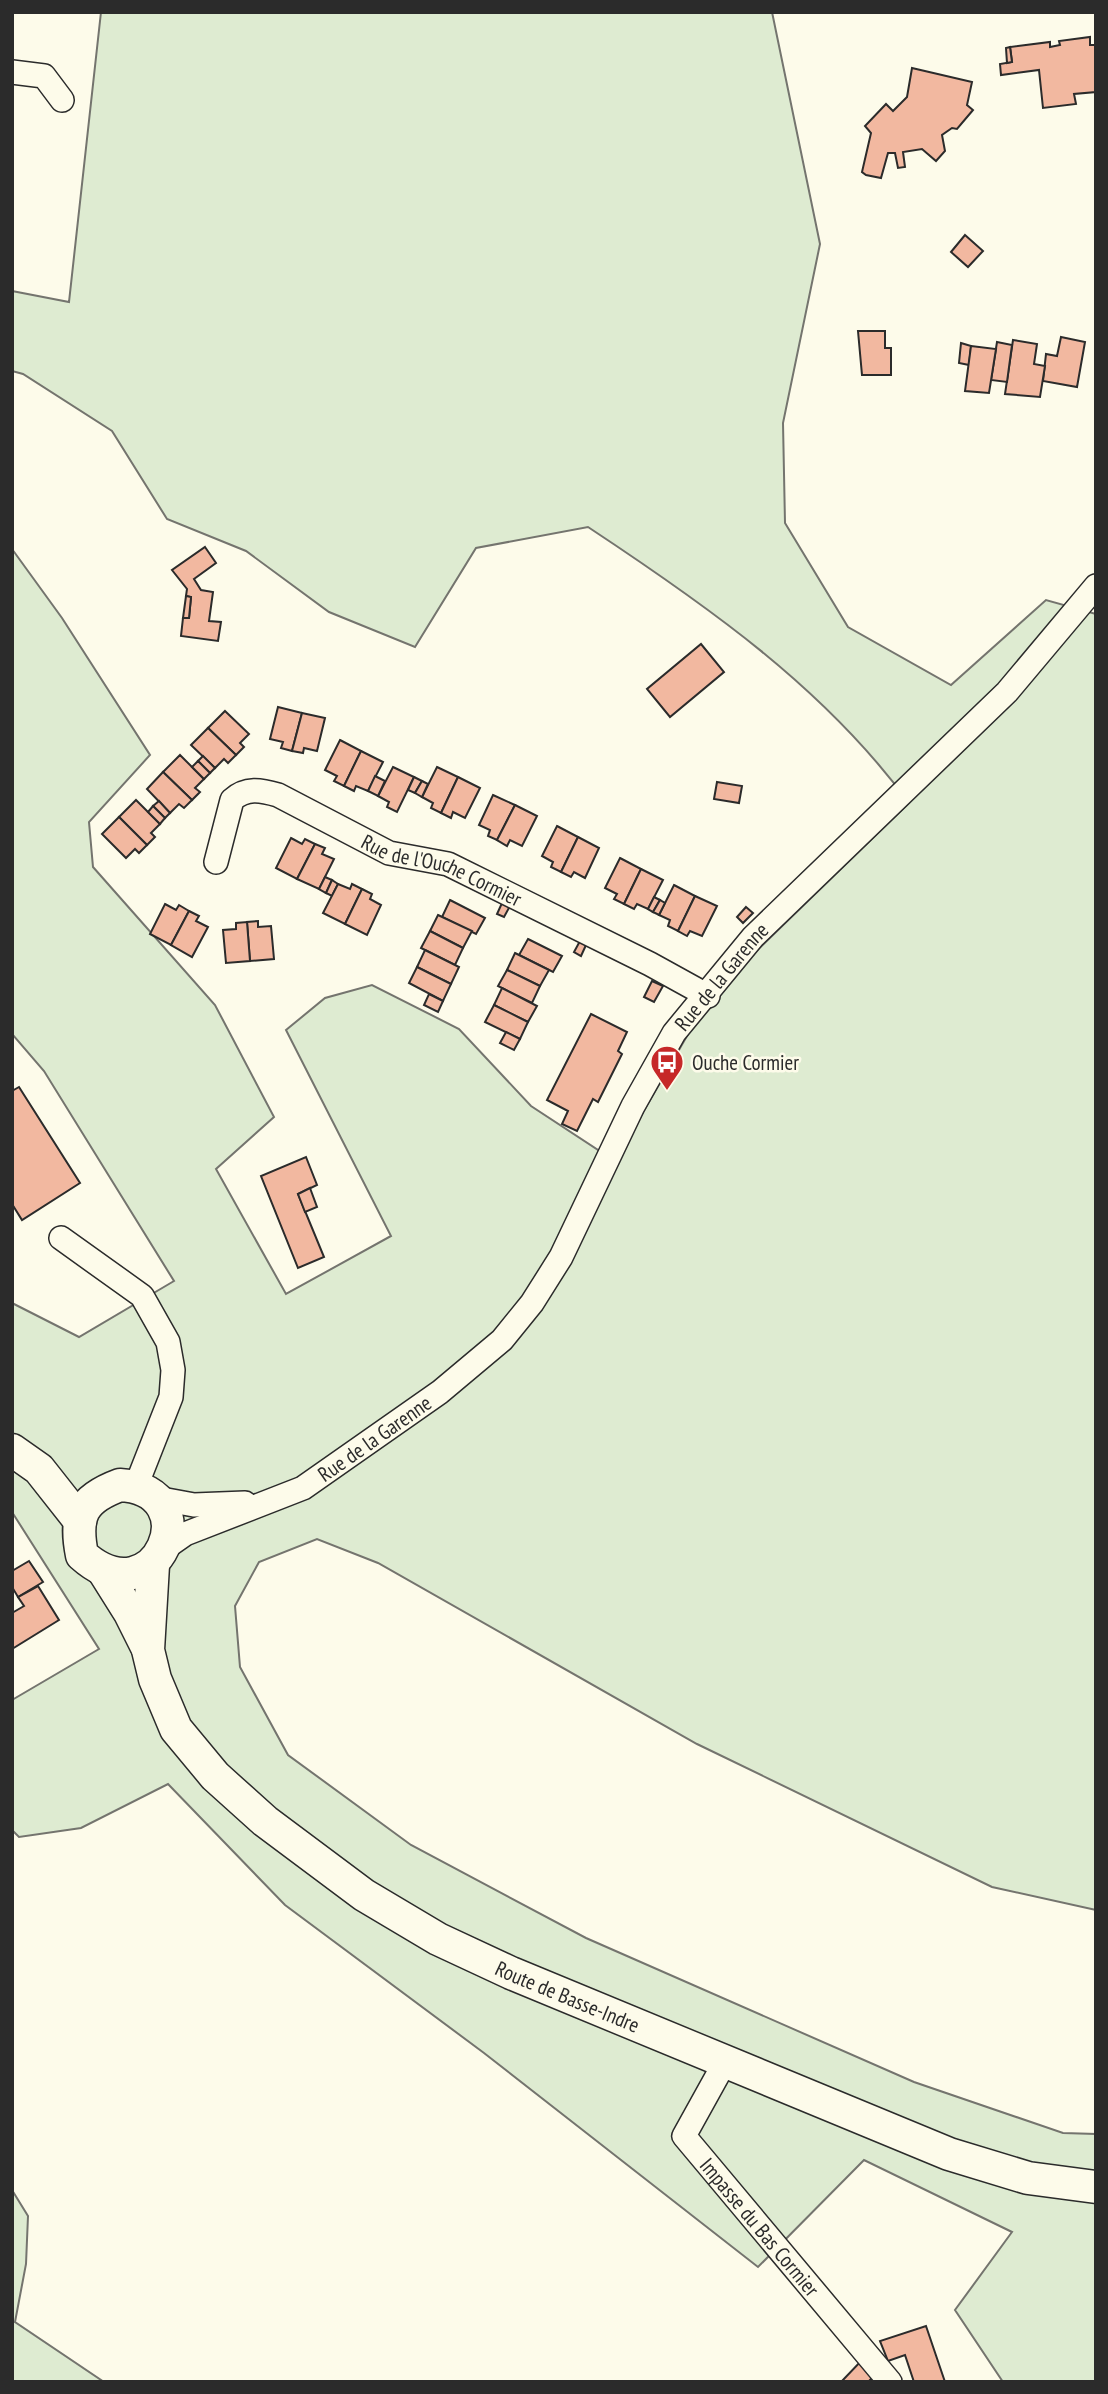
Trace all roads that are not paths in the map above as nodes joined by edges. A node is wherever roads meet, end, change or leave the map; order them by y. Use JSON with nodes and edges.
{"nodes":[{"id":1,"x":12,"y":72,"type":"edge"},
{"id":2,"x":62,"y":100,"type":"dead end"},
{"id":3,"x":1096,"y":586,"type":"edge"},
{"id":4,"x":216,"y":862,"type":"dead end"},
{"id":5,"x":708,"y":996,"type":"junction"},
{"id":6,"x":61,"y":1238,"type":"dead end"},
{"id":7,"x":12,"y":1450,"type":"edge"},
{"id":8,"x":39,"y":1469,"type":"junction"},
{"id":9,"x":134,"y":1491,"type":"junction"},
{"id":10,"x":269,"y":1501,"type":"junction"},
{"id":11,"x":80,"y":1521,"type":"junction"},
{"id":12,"x":159,"y":1556,"type":"junction"},
{"id":13,"x":103,"y":1570,"type":"junction"},
{"id":14,"x":148,"y":1650,"type":"junction"},
{"id":15,"x":725,"y":2062,"type":"junction"},
{"id":16,"x":1096,"y":2187,"type":"edge"},
{"id":17,"x":890,"y":2382,"type":"edge"}],
"edges":[{"from":1,"to":2,"type":"street"},
{"from":3,"to":5,"type":"street","name":"Rue de la Garenne"},
{"from":4,"to":5,"type":"street","name":"Rue de l'Ouche Cormier"},
{"from":5,"to":10,"type":"street","name":"Rue de la Garenne"},
{"from":6,"to":9,"type":"street"},
{"from":7,"to":8,"type":"main road"},
{"from":8,"to":9,"type":"main road"},
{"from":8,"to":11,"type":"main road"},
{"from":9,"to":10,"type":"street","name":"Rue de la Garenne"},
{"from":9,"to":11,"type":"main road"},
{"from":9,"to":12,"type":"main road"},
{"from":10,"to":12,"type":"street","name":"Rue de la Garenne"},
{"from":11,"to":13,"type":"main road"},
{"from":12,"to":13,"type":"main road"},
{"from":12,"to":14,"type":"main road","name":"Route de Basse-Indre"},
{"from":13,"to":14,"type":"main road","name":"Route de Basse-Indre"},
{"from":14,"to":15,"type":"main road","name":"Route de Basse-Indre"},
{"from":15,"to":16,"type":"main road","name":"Route de Basse-Indre"},
{"from":15,"to":17,"type":"street","name":"Impasse du Bas Cormier"}]}
